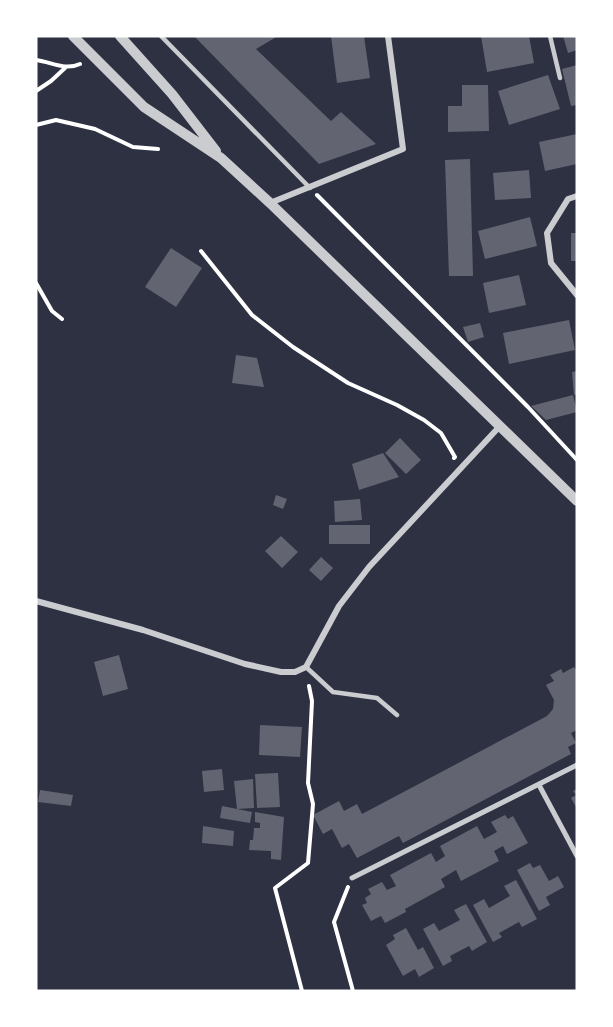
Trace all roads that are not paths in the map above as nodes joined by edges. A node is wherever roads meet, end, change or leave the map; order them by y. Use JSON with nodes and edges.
{"nodes":[{"id":1,"x":73,"y":36,"type":"edge"},
{"id":2,"x":120,"y":36,"type":"edge"},
{"id":3,"x":160,"y":36,"type":"edge"},
{"id":4,"x":388,"y":36,"type":"edge"},
{"id":5,"x":550,"y":36,"type":"edge"},
{"id":6,"x":560,"y":78,"type":"dead end"},
{"id":7,"x":222,"y":158,"type":"junction"},
{"id":8,"x":310,"y":188,"type":"junction"},
{"id":9,"x":577,"y":196,"type":"edge"},
{"id":10,"x":270,"y":203,"type":"junction"},
{"id":11,"x":577,"y":295,"type":"edge"},
{"id":12,"x":500,"y":426,"type":"junction"},
{"id":13,"x":577,"y":501,"type":"edge"},
{"id":14,"x":36,"y":600,"type":"edge"},
{"id":15,"x":306,"y":667,"type":"junction"},
{"id":16,"x":397,"y":715,"type":"dead end"},
{"id":17,"x":577,"y":765,"type":"edge"},
{"id":18,"x":539,"y":785,"type":"junction"},
{"id":19,"x":577,"y":856,"type":"edge"},
{"id":20,"x":352,"y":878,"type":"road end"}],
"edges":[{"from":1,"to":7,"type":"street"},
{"from":2,"to":7,"type":"street"},
{"from":3,"to":8,"type":"lane"},
{"from":4,"to":8,"type":"street"},
{"from":5,"to":6,"type":"lane"},
{"from":7,"to":10,"type":"street"},
{"from":8,"to":10,"type":"street"},
{"from":9,"to":11,"type":"street"},
{"from":10,"to":12,"type":"street"},
{"from":12,"to":13,"type":"street"},
{"from":12,"to":15,"type":"street"},
{"from":14,"to":15,"type":"street"},
{"from":15,"to":16,"type":"lane"},
{"from":17,"to":18,"type":"street"},
{"from":18,"to":19,"type":"street"},
{"from":18,"to":20,"type":"street"}]}
